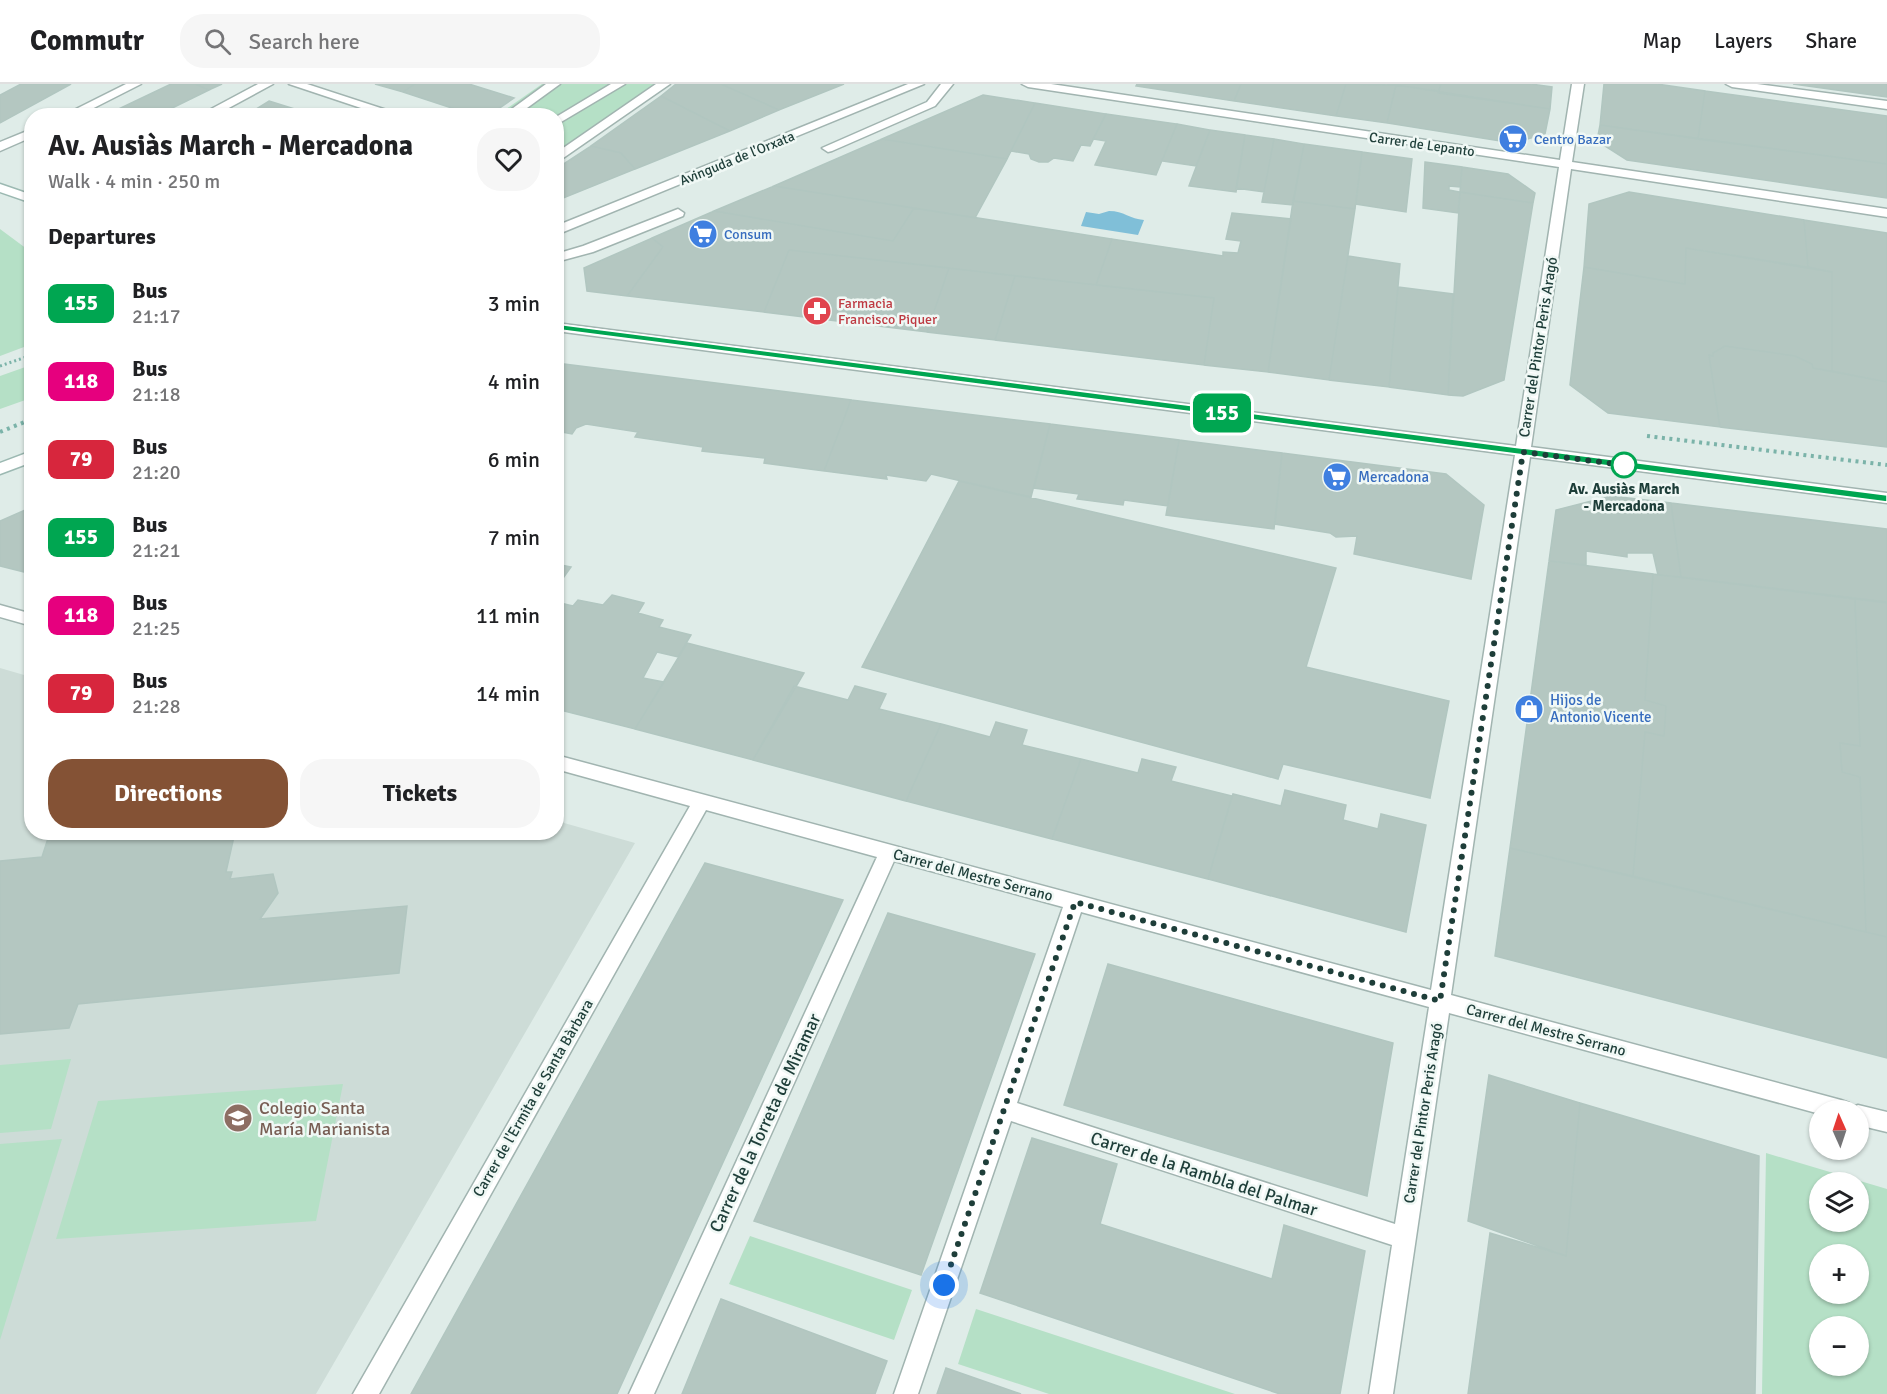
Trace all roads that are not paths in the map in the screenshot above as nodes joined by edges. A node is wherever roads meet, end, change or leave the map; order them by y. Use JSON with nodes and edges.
{"nodes":[{"id":1,"x":135,"y":84,"type":"edge"},
{"id":2,"x":267,"y":84,"type":"edge"},
{"id":3,"x":295,"y":84,"type":"edge"},
{"id":4,"x":554,"y":84,"type":"edge"},
{"id":5,"x":619,"y":84,"type":"edge"},
{"id":6,"x":664,"y":84,"type":"edge"},
{"id":7,"x":918,"y":84,"type":"edge"},
{"id":8,"x":948,"y":84,"type":"edge"},
{"id":9,"x":1028,"y":84,"type":"edge"},
{"id":10,"x":1578,"y":84,"type":"edge"},
{"id":11,"x":1732,"y":84,"type":"edge"},
{"id":12,"x":1887,"y":105,"type":"edge"},
{"id":13,"x":85,"y":108,"type":"edge"},
{"id":14,"x":220,"y":108,"type":"edge"},
{"id":15,"x":373,"y":108,"type":"edge"},
{"id":16,"x":519,"y":108,"type":"edge"},
{"id":17,"x":564,"y":117,"type":"edge"},
{"id":18,"x":24,"y":136,"type":"edge"},
{"id":19,"x":0,"y":147,"type":"edge"},
{"id":20,"x":828,"y":148,"type":"dead end"},
{"id":21,"x":564,"y":153,"type":"edge"},
{"id":22,"x":1566,"y":165,"type":"junction"},
{"id":23,"x":0,"y":188,"type":"edge"},
{"id":24,"x":24,"y":196,"type":"edge"},
{"id":25,"x":678,"y":213,"type":"dead end"},
{"id":26,"x":1887,"y":213,"type":"edge"},
{"id":27,"x":564,"y":228,"type":"edge"},
{"id":28,"x":564,"y":256,"type":"edge"},
{"id":29,"x":564,"y":328,"type":"edge"},
{"id":30,"x":1523,"y":452,"type":"junction"},
{"id":31,"x":24,"y":459,"type":"edge"},
{"id":32,"x":0,"y":469,"type":"edge"},
{"id":33,"x":1887,"y":498,"type":"edge"},
{"id":34,"x":0,"y":611,"type":"edge"},
{"id":35,"x":24,"y":618,"type":"edge"},
{"id":36,"x":564,"y":764,"type":"edge"},
{"id":37,"x":702,"y":801,"type":"junction"},
{"id":38,"x":889,"y":852,"type":"junction"},
{"id":39,"x":1075,"y":902,"type":"junction"},
{"id":40,"x":1440,"y":1001,"type":"junction"},
{"id":41,"x":1809,"y":1101,"type":"edge"},
{"id":42,"x":1004,"y":1109,"type":"junction"},
{"id":43,"x":1869,"y":1118,"type":"edge"},
{"id":44,"x":1887,"y":1122,"type":"edge"},
{"id":45,"x":1404,"y":1238,"type":"junction"},
{"id":46,"x":364,"y":1394,"type":"edge"},
{"id":47,"x":641,"y":1394,"type":"edge"},
{"id":48,"x":906,"y":1394,"type":"edge"},
{"id":49,"x":1381,"y":1394,"type":"edge"}],
"edges":[{"from":1,"to":13,"type":"street"},
{"from":2,"to":14,"type":"street"},
{"from":3,"to":15,"type":"street"},
{"from":4,"to":16,"type":"street"},
{"from":5,"to":17,"type":"street"},
{"from":6,"to":21,"type":"street"},
{"from":7,"to":27,"type":"street","name":"Avinguda de l'Orxata"},
{"from":8,"to":20,"type":"street"},
{"from":9,"to":22,"type":"street","name":"Carrer de Lepanto"},
{"from":10,"to":22,"type":"street","name":"Carrer del Pintor Peris Aragó"},
{"from":11,"to":12,"type":"street"},
{"from":18,"to":19,"type":"street"},
{"from":22,"to":26,"type":"street","name":"Carrer de Lepanto"},
{"from":22,"to":30,"type":"street","name":"Carrer del Pintor Peris Aragó"},
{"from":23,"to":24,"type":"street"},
{"from":25,"to":28,"type":"street"},
{"from":29,"to":30,"type":"street"},
{"from":30,"to":33,"type":"street"},
{"from":30,"to":40,"type":"street","name":"Carrer del Pintor Peris Aragó"},
{"from":31,"to":32,"type":"street"},
{"from":34,"to":35,"type":"street"},
{"from":36,"to":37,"type":"street","name":"Carrer del Mestre Serrano"},
{"from":37,"to":38,"type":"street","name":"Carrer del Mestre Serrano"},
{"from":37,"to":46,"type":"street","name":"Carrer de l'Ermita de Santa Bàrbara"},
{"from":38,"to":39,"type":"street","name":"Carrer del Mestre Serrano"},
{"from":38,"to":47,"type":"street","name":"Carrer de la Torreta de Miramar"},
{"from":39,"to":40,"type":"street","name":"Carrer del Mestre Serrano"},
{"from":39,"to":42,"type":"street"},
{"from":40,"to":41,"type":"street","name":"Carrer del Mestre Serrano"},
{"from":40,"to":45,"type":"street","name":"Carrer del Pintor Peris Aragó"},
{"from":42,"to":45,"type":"street","name":"Carrer de la Rambla del Palmar"},
{"from":42,"to":48,"type":"street"},
{"from":43,"to":44,"type":"street"},
{"from":45,"to":49,"type":"street","name":"Carrer del Pintor Peris Aragó"}]}
